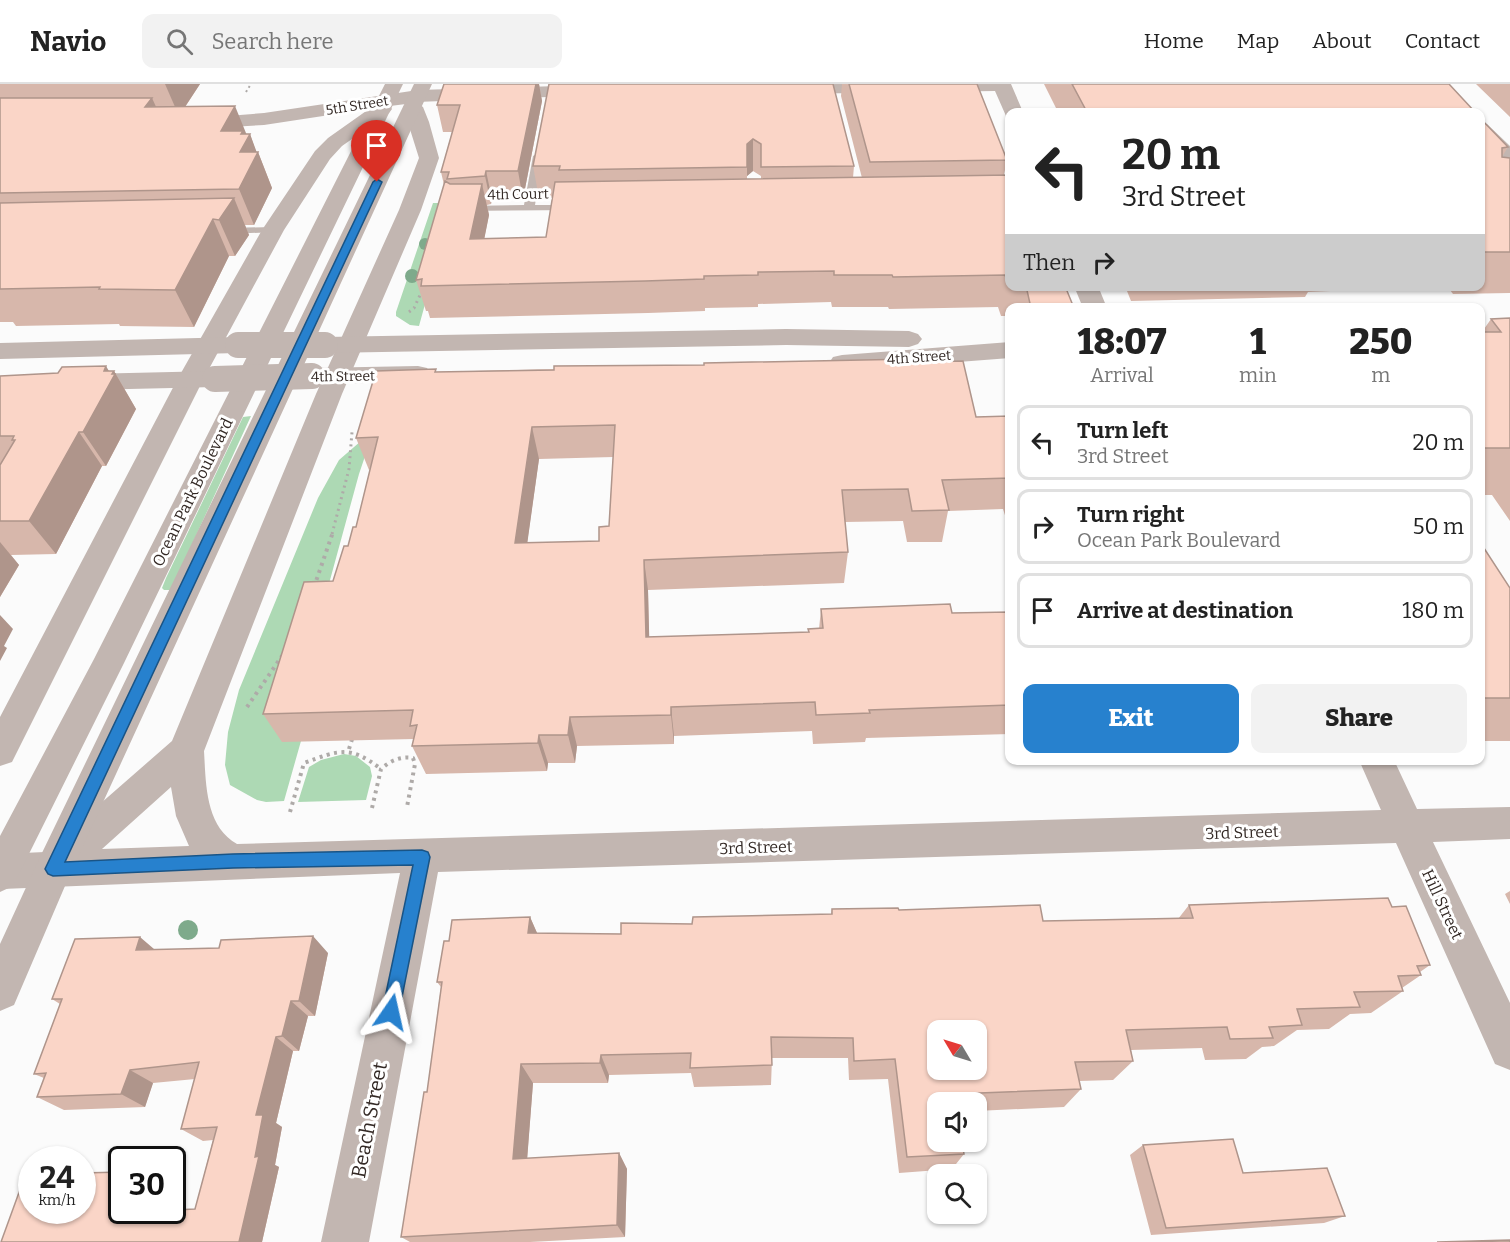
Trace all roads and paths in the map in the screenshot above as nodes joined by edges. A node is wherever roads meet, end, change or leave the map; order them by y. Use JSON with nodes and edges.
{"nodes":[{"id":1,"x":1002,"y":84,"type":"edge"},
{"id":2,"x":592,"y":88,"type":"edge"},
{"id":3,"x":774,"y":88,"type":"edge"},
{"id":4,"x":832,"y":90,"type":"edge"},
{"id":5,"x":614,"y":91,"type":"edge"},
{"id":6,"x":403,"y":97,"type":"edge"},
{"id":7,"x":1012,"y":108,"type":"edge"},
{"id":8,"x":177,"y":124,"type":"edge"},
{"id":9,"x":1485,"y":133,"type":"edge"},
{"id":10,"x":540,"y":150,"type":"edge"},
{"id":11,"x":1510,"y":157,"type":"edge"},
{"id":12,"x":588,"y":207,"type":"edge"},
{"id":13,"x":528,"y":208,"type":"junction"},
{"id":14,"x":458,"y":210,"type":"edge"},
{"id":15,"x":273,"y":230,"type":"junction"},
{"id":16,"x":213,"y":231,"type":"edge"},
{"id":17,"x":1005,"y":341,"type":"edge"},
{"id":18,"x":338,"y":344,"type":"junction"},
{"id":19,"x":208,"y":347,"type":"junction"},
{"id":20,"x":1005,"y":350,"type":"edge"},
{"id":21,"x":0,"y":351,"type":"edge"},
{"id":22,"x":813,"y":365,"type":"edge"},
{"id":23,"x":445,"y":374,"type":"edge"},
{"id":24,"x":324,"y":376,"type":"junction"},
{"id":25,"x":203,"y":379,"type":"junction"},
{"id":26,"x":0,"y":384,"type":"edge"},
{"id":27,"x":352,"y":429,"type":"dead end"},
{"id":28,"x":312,"y":591,"type":"edge"},
{"id":29,"x":287,"y":647,"type":"edge"},
{"id":30,"x":242,"y":714,"type":"dead end"},
{"id":31,"x":353,"y":736,"type":"edge"},
{"id":32,"x":349,"y":749,"type":"junction"},
{"id":33,"x":0,"y":751,"type":"edge"},
{"id":34,"x":186,"y":751,"type":"junction"},
{"id":35,"x":1378,"y":765,"type":"edge"},
{"id":36,"x":381,"y":769,"type":"junction"},
{"id":37,"x":407,"y":807,"type":"dead end"},
{"id":38,"x":372,"y":808,"type":"dead end"},
{"id":39,"x":290,"y":812,"type":"dead end"},
{"id":40,"x":1510,"y":823,"type":"edge"},
{"id":41,"x":1407,"y":827,"type":"junction"},
{"id":42,"x":422,"y":857,"type":"junction"},
{"id":43,"x":233,"y":861,"type":"junction"},
{"id":44,"x":53,"y":869,"type":"junction"},
{"id":45,"x":1,"y":873,"type":"edge"},
{"id":46,"x":0,"y":991,"type":"edge"},
{"id":47,"x":1510,"y":1048,"type":"edge"},
{"id":48,"x":345,"y":1242,"type":"edge"}],
"edges":[{"from":1,"to":4,"type":"street"},
{"from":1,"to":7,"type":"street"},
{"from":2,"to":5,"type":"street","name":"5th Street"},
{"from":2,"to":6,"type":"street","name":"5th Street"},
{"from":3,"to":4,"type":"street"},
{"from":6,"to":8,"type":"street","name":"5th Street"},
{"from":6,"to":15,"type":"street"},
{"from":6,"to":18,"type":"street","name":"Ocean Park Boulevard"},
{"from":6,"to":44,"type":"street","name":"Ocean Park Boulevard"},
{"from":6,"to":45,"type":"street","name":"Ocean Park Boulevard"},
{"from":9,"to":11,"type":"street"},
{"from":10,"to":13,"type":"lane"},
{"from":12,"to":13,"type":"lane","name":"4th Court"},
{"from":13,"to":14,"type":"lane","name":"4th Court"},
{"from":15,"to":16,"type":"lane"},
{"from":15,"to":19,"type":"street"},
{"from":17,"to":18,"type":"street","name":"4th Street"},
{"from":18,"to":19,"type":"street","name":"4th Street","bridge":true},
{"from":18,"to":24,"type":"street","name":"Ocean Park Boulevard"},
{"from":19,"to":21,"type":"street","name":"4th Street"},
{"from":19,"to":25,"type":"street"},
{"from":20,"to":22,"type":"street","name":"4th Street"},
{"from":23,"to":24,"type":"street","name":"4th Street"},
{"from":24,"to":25,"type":"street","name":"4th Street","bridge":true},
{"from":24,"to":34,"type":"street","name":"Ocean Park Boulevard"},
{"from":25,"to":26,"type":"street","name":"4th Street"},
{"from":25,"to":33,"type":"street"},
{"from":27,"to":28,"type":"path"},
{"from":29,"to":30,"type":"path"},
{"from":31,"to":32,"type":"path"},
{"from":32,"to":36,"type":"path"},
{"from":32,"to":39,"type":"path"},
{"from":34,"to":43,"type":"street","name":"Ocean Park Boulevard"},
{"from":34,"to":44,"type":"street","name":"Ocean Park Boulevard"},
{"from":35,"to":41,"type":"street","name":"Hill Street"},
{"from":36,"to":37,"type":"path"},
{"from":36,"to":38,"type":"path"},
{"from":40,"to":41,"type":"street","name":"3rd Street"},
{"from":41,"to":42,"type":"street","name":"3rd Street"},
{"from":41,"to":47,"type":"street","name":"Hill Street"},
{"from":42,"to":43,"type":"street","name":"3rd Street"},
{"from":42,"to":48,"type":"street","name":"Beach Street"},
{"from":43,"to":44,"type":"street","name":"3rd Street"},
{"from":44,"to":45,"type":"street","name":"3rd Street"},
{"from":44,"to":46,"type":"street","name":"Ocean Park Boulevard"}]}
